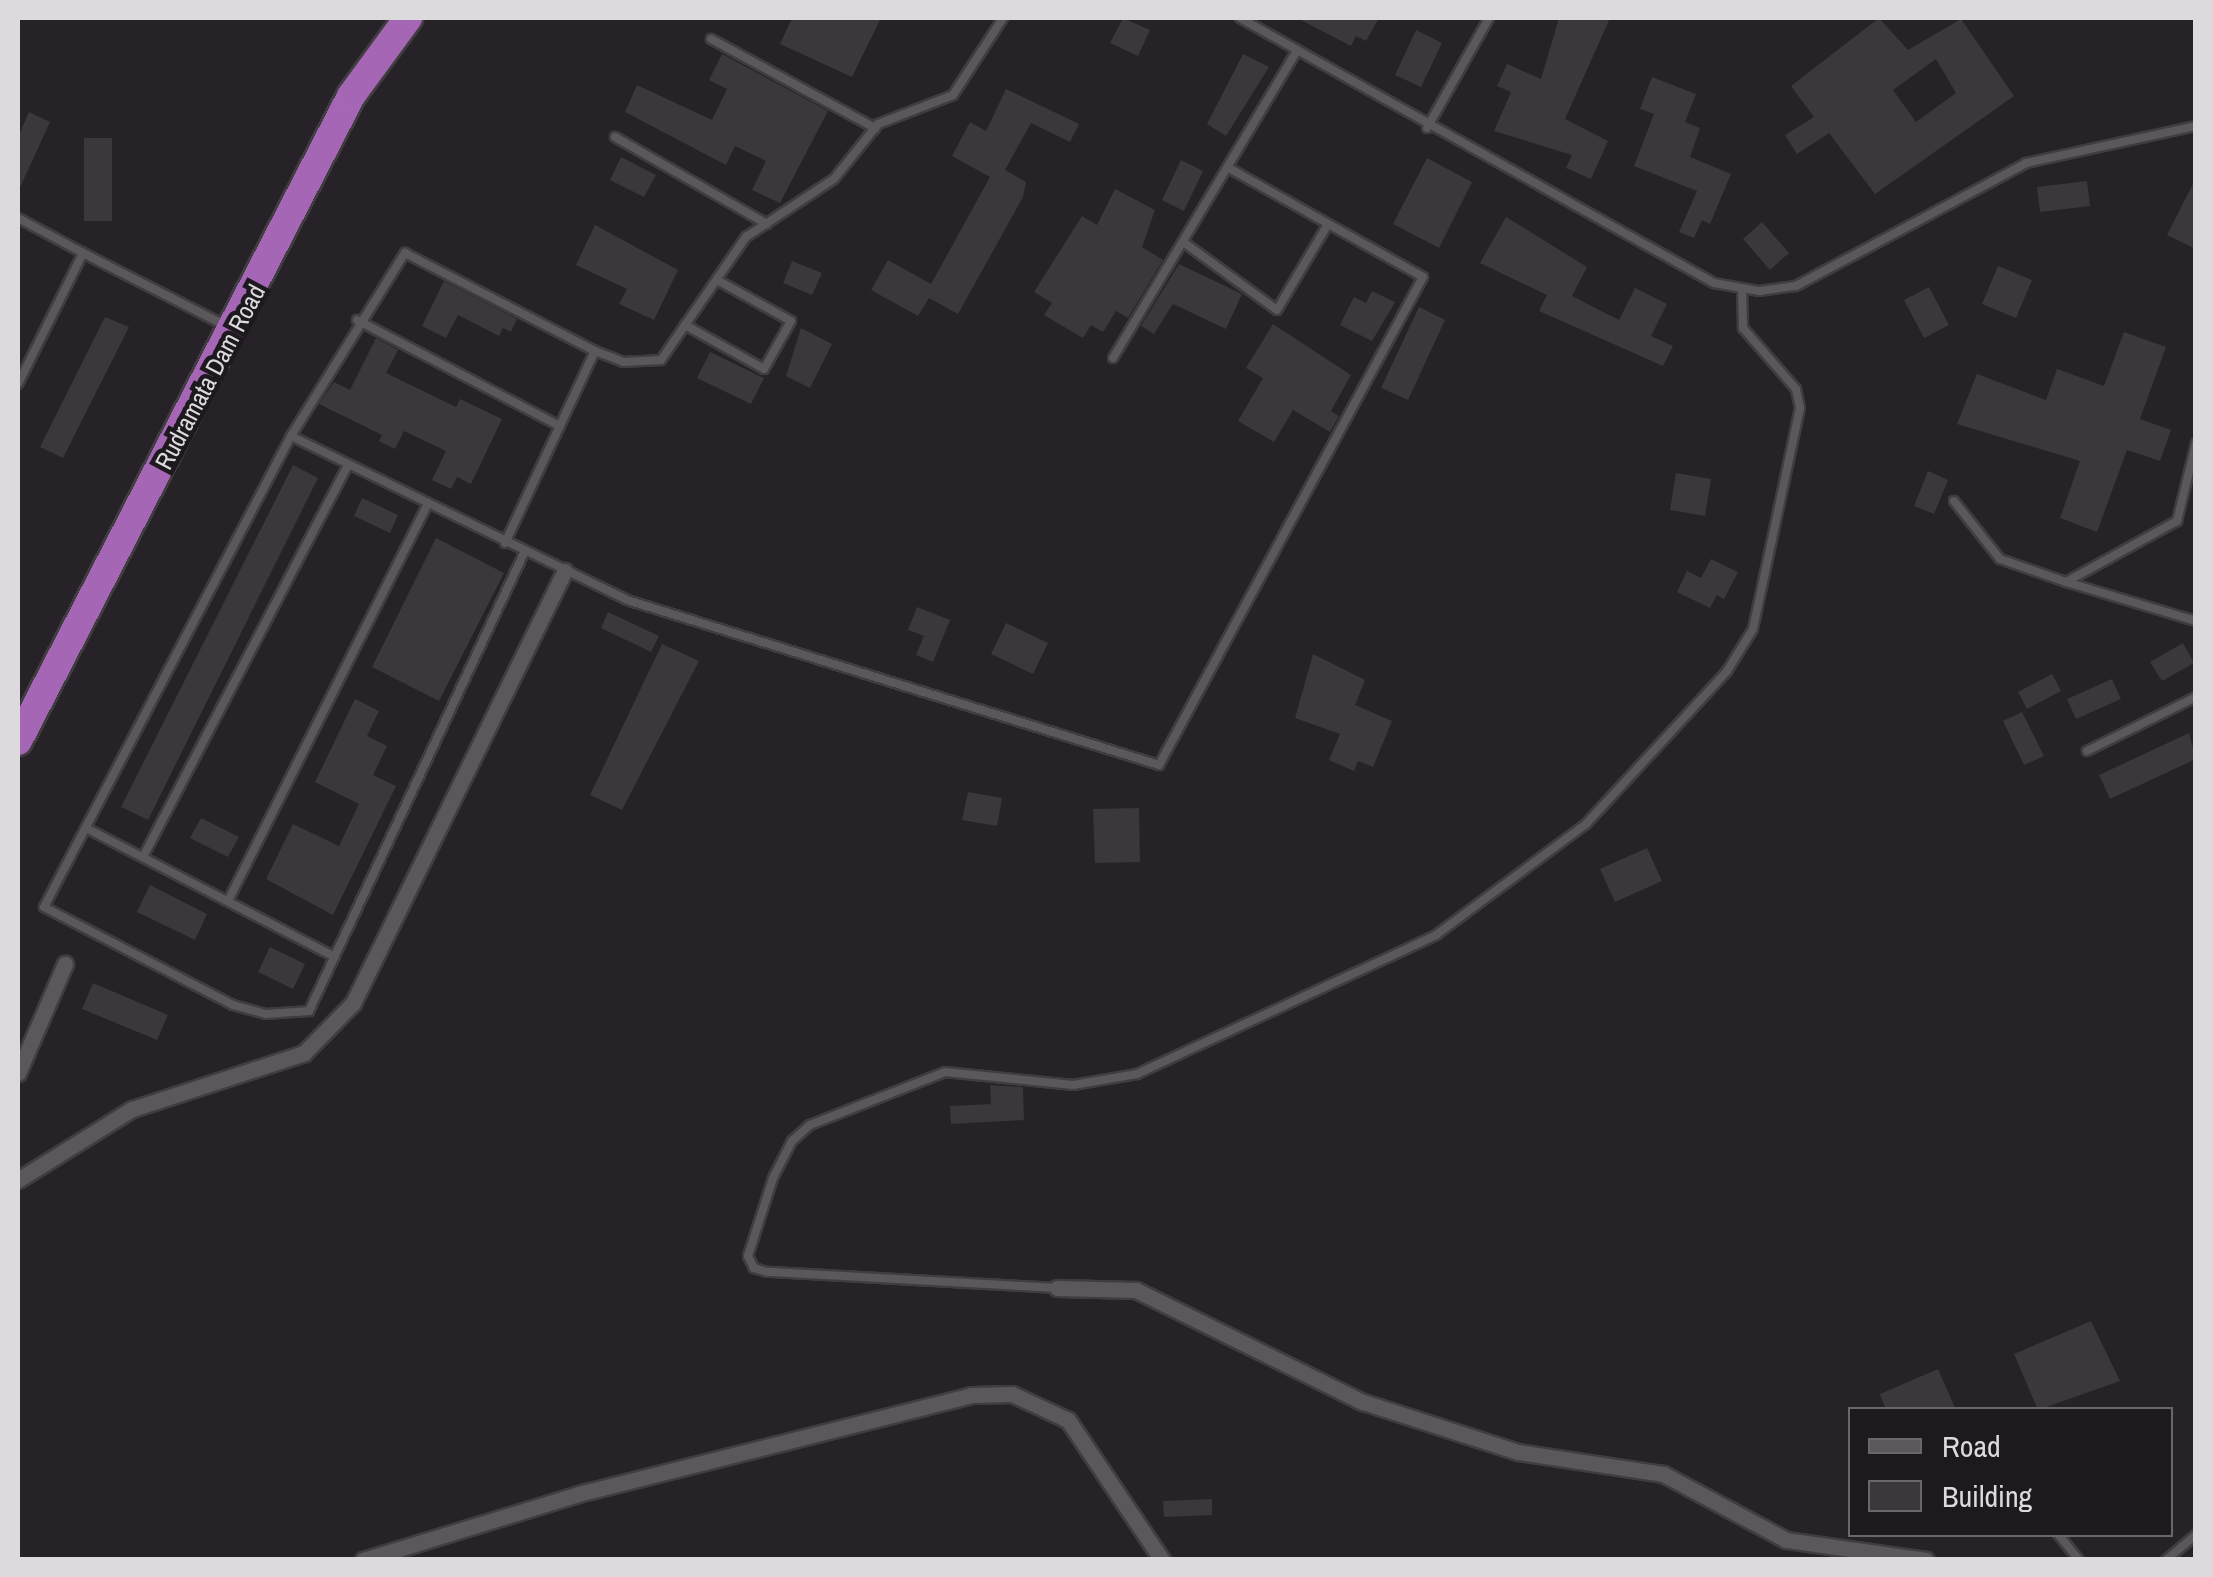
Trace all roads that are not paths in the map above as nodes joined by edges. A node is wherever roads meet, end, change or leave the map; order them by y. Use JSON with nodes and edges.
{"nodes":[{"id":1,"x":408,"y":18,"type":"edge"},
{"id":2,"x":1003,"y":18,"type":"edge"},
{"id":3,"x":1240,"y":18,"type":"edge"},
{"id":4,"x":1490,"y":18,"type":"edge"},
{"id":5,"x":711,"y":40,"type":"dead end"},
{"id":6,"x":1297,"y":50,"type":"junction"},
{"id":7,"x":2196,"y":126,"type":"edge"},
{"id":8,"x":875,"y":128,"type":"junction"},
{"id":9,"x":1427,"y":128,"type":"junction"},
{"id":10,"x":615,"y":137,"type":"dead end"},
{"id":11,"x":1229,"y":168,"type":"junction"},
{"id":12,"x":18,"y":218,"type":"edge"},
{"id":13,"x":767,"y":224,"type":"junction"},
{"id":14,"x":1328,"y":224,"type":"junction"},
{"id":15,"x":1186,"y":244,"type":"junction"},
{"id":16,"x":83,"y":254,"type":"junction"},
{"id":17,"x":717,"y":280,"type":"junction"},
{"id":18,"x":1742,"y":288,"type":"junction"},
{"id":19,"x":358,"y":320,"type":"junction"},
{"id":20,"x":685,"y":326,"type":"junction"},
{"id":21,"x":234,"y":331,"type":"junction"},
{"id":22,"x":595,"y":351,"type":"junction"},
{"id":23,"x":1113,"y":358,"type":"dead end"},
{"id":24,"x":18,"y":384,"type":"edge"},
{"id":25,"x":560,"y":426,"type":"junction"},
{"id":26,"x":291,"y":436,"type":"junction"},
{"id":27,"x":2196,"y":443,"type":"edge"},
{"id":28,"x":348,"y":465,"type":"junction"},
{"id":29,"x":1954,"y":501,"type":"dead end"},
{"id":30,"x":428,"y":504,"type":"junction"},
{"id":31,"x":505,"y":543,"type":"junction"},
{"id":32,"x":524,"y":551,"type":"junction"},
{"id":33,"x":565,"y":571,"type":"junction"},
{"id":34,"x":2066,"y":582,"type":"junction"},
{"id":35,"x":2196,"y":621,"type":"edge"},
{"id":36,"x":2196,"y":697,"type":"edge"},
{"id":37,"x":18,"y":741,"type":"edge"},
{"id":38,"x":2088,"y":751,"type":"dead end"},
{"id":39,"x":86,"y":828,"type":"junction"},
{"id":40,"x":143,"y":857,"type":"junction"},
{"id":41,"x":228,"y":901,"type":"junction"},
{"id":42,"x":335,"y":957,"type":"junction"},
{"id":43,"x":65,"y":964,"type":"dead end"},
{"id":44,"x":18,"y":1073,"type":"edge"},
{"id":45,"x":18,"y":1180,"type":"edge"},
{"id":46,"x":1056,"y":1288,"type":"joint"},
{"id":47,"x":2196,"y":1535,"type":"edge"},
{"id":48,"x":2060,"y":1537,"type":"edge"},
{"id":49,"x":363,"y":1560,"type":"edge"},
{"id":50,"x":1162,"y":1560,"type":"edge"},
{"id":51,"x":1926,"y":1560,"type":"edge"},
{"id":52,"x":2079,"y":1560,"type":"edge"},
{"id":53,"x":2166,"y":1560,"type":"edge"}],
"edges":[{"from":1,"to":21,"type":"highway","name":"Rudramata Dam Road"},
{"from":2,"to":8,"type":"lane"},
{"from":3,"to":6,"type":"lane"},
{"from":4,"to":9,"type":"lane"},
{"from":5,"to":8,"type":"lane"},
{"from":6,"to":9,"type":"lane"},
{"from":6,"to":11,"type":"lane"},
{"from":7,"to":18,"type":"lane"},
{"from":8,"to":13,"type":"lane"},
{"from":9,"to":18,"type":"lane"},
{"from":10,"to":13,"type":"lane"},
{"from":11,"to":14,"type":"lane"},
{"from":11,"to":15,"type":"lane"},
{"from":12,"to":16,"type":"lane"},
{"from":13,"to":17,"type":"lane"},
{"from":14,"to":15,"type":"lane"},
{"from":14,"to":33,"type":"lane"},
{"from":15,"to":23,"type":"lane"},
{"from":16,"to":21,"type":"lane"},
{"from":16,"to":24,"type":"lane"},
{"from":17,"to":20,"type":"lane"},
{"from":17,"to":20,"type":"lane"},
{"from":18,"to":46,"type":"lane"},
{"from":19,"to":22,"type":"lane"},
{"from":19,"to":25,"type":"lane"},
{"from":19,"to":26,"type":"lane"},
{"from":20,"to":22,"type":"lane"},
{"from":21,"to":37,"type":"highway","name":"Rudramata Dam Road"},
{"from":22,"to":25,"type":"lane"},
{"from":25,"to":31,"type":"lane"},
{"from":26,"to":28,"type":"lane"},
{"from":26,"to":39,"type":"lane"},
{"from":27,"to":34,"type":"lane"},
{"from":28,"to":30,"type":"lane"},
{"from":28,"to":40,"type":"lane"},
{"from":29,"to":34,"type":"lane"},
{"from":30,"to":31,"type":"lane"},
{"from":30,"to":41,"type":"lane"},
{"from":31,"to":32,"type":"lane"},
{"from":32,"to":33,"type":"lane"},
{"from":32,"to":42,"type":"lane"},
{"from":33,"to":45,"type":"street"},
{"from":34,"to":35,"type":"lane"},
{"from":36,"to":38,"type":"lane"},
{"from":39,"to":40,"type":"lane"},
{"from":39,"to":42,"type":"lane"},
{"from":40,"to":41,"type":"lane"},
{"from":41,"to":42,"type":"lane"},
{"from":43,"to":44,"type":"street"},
{"from":46,"to":51,"type":"street"},
{"from":47,"to":53,"type":"lane"},
{"from":48,"to":52,"type":"lane"},
{"from":49,"to":50,"type":"street"}]}
